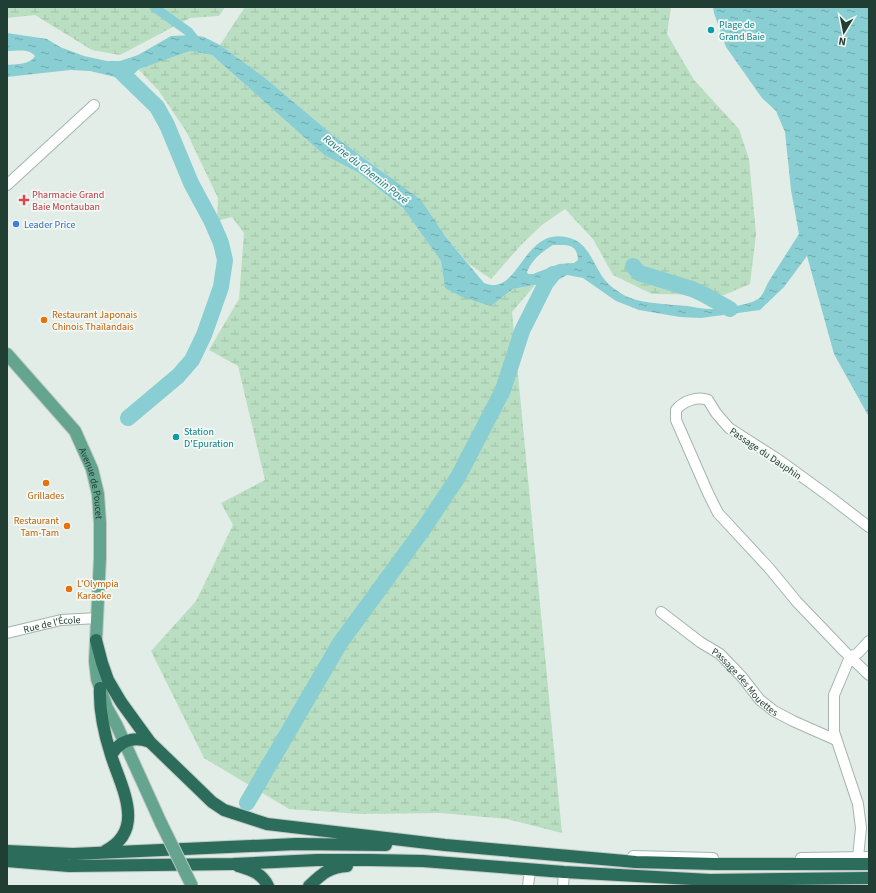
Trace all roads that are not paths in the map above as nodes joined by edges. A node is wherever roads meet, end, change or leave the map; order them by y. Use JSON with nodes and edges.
{"nodes":[{"id":1,"x":94,"y":105,"type":"dead end"},
{"id":2,"x":7,"y":185,"type":"edge"},
{"id":3,"x":7,"y":354,"type":"edge"},
{"id":4,"x":869,"y":527,"type":"edge"},
{"id":5,"x":661,"y":612,"type":"dead end"},
{"id":6,"x":98,"y":618,"type":"junction"},
{"id":7,"x":7,"y":633,"type":"edge"},
{"id":8,"x":96,"y":640,"type":"junction"},
{"id":9,"x":869,"y":641,"type":"edge"},
{"id":10,"x":850,"y":657,"type":"junction"},
{"id":11,"x":869,"y":675,"type":"edge"},
{"id":12,"x":100,"y":688,"type":"junction"},
{"id":13,"x":115,"y":692,"type":"junction"},
{"id":14,"x":117,"y":726,"type":"junction"},
{"id":15,"x":836,"y":740,"type":"junction"},
{"id":16,"x":124,"y":742,"type":"junction"},
{"id":17,"x":150,"y":742,"type":"junction"},
{"id":18,"x":111,"y":755,"type":"junction"},
{"id":19,"x":445,"y":845,"type":"junction"},
{"id":20,"x":7,"y":851,"type":"edge"},
{"id":21,"x":103,"y":851,"type":"junction"},
{"id":22,"x":567,"y":856,"type":"junction"},
{"id":23,"x":858,"y":857,"type":"junction"},
{"id":24,"x":869,"y":857,"type":"edge"},
{"id":25,"x":7,"y":861,"type":"edge"},
{"id":26,"x":423,"y":861,"type":"junction"},
{"id":27,"x":233,"y":864,"type":"junction"},
{"id":28,"x":869,"y":864,"type":"edge"},
{"id":29,"x":530,"y":870,"type":"junction"},
{"id":30,"x":564,"y":872,"type":"junction"},
{"id":31,"x":869,"y":878,"type":"edge"},
{"id":32,"x":192,"y":886,"type":"edge"},
{"id":33,"x":268,"y":886,"type":"edge"},
{"id":34,"x":309,"y":886,"type":"edge"},
{"id":35,"x":528,"y":886,"type":"edge"},
{"id":36,"x":563,"y":886,"type":"edge"}],
"edges":[{"from":1,"to":2,"type":"street"},
{"from":3,"to":6,"type":"main road","name":"Avenue de Poucet"},
{"from":4,"to":10,"type":"street","name":"Passage du Dauphin"},
{"from":5,"to":15,"type":"street","name":"Passage des Mouettes"},
{"from":6,"to":7,"type":"street","name":"Rue de l'École"},
{"from":6,"to":8,"type":"main road","name":"Avenue de Poucet"},
{"from":8,"to":12,"type":"main road","name":"Avenue de Poucet"},
{"from":8,"to":13,"type":"highway"},
{"from":9,"to":10,"type":"street"},
{"from":10,"to":11,"type":"street"},
{"from":10,"to":15,"type":"street"},
{"from":12,"to":14,"type":"main road","name":"Avenue de Poucet"},
{"from":12,"to":18,"type":"highway"},
{"from":13,"to":14,"type":"main road"},
{"from":13,"to":17,"type":"highway"},
{"from":14,"to":16,"type":"main road"},
{"from":15,"to":23,"type":"street"},
{"from":16,"to":17,"type":"highway"},
{"from":16,"to":18,"type":"highway"},
{"from":16,"to":32,"type":"main road","bridge":true},
{"from":17,"to":19,"type":"highway"},
{"from":18,"to":21,"type":"highway"},
{"from":19,"to":21,"type":"highway"},
{"from":19,"to":22,"type":"highway"},
{"from":20,"to":21,"type":"highway"},
{"from":22,"to":23,"type":"street"},
{"from":22,"to":28,"type":"highway"},
{"from":23,"to":24,"type":"street"},
{"from":25,"to":27,"type":"highway"},
{"from":26,"to":27,"type":"highway"},
{"from":26,"to":29,"type":"highway"},
{"from":26,"to":34,"type":"highway"},
{"from":27,"to":33,"type":"highway"},
{"from":29,"to":30,"type":"highway"},
{"from":29,"to":35,"type":"street"},
{"from":30,"to":31,"type":"highway"},
{"from":30,"to":36,"type":"street"}]}
